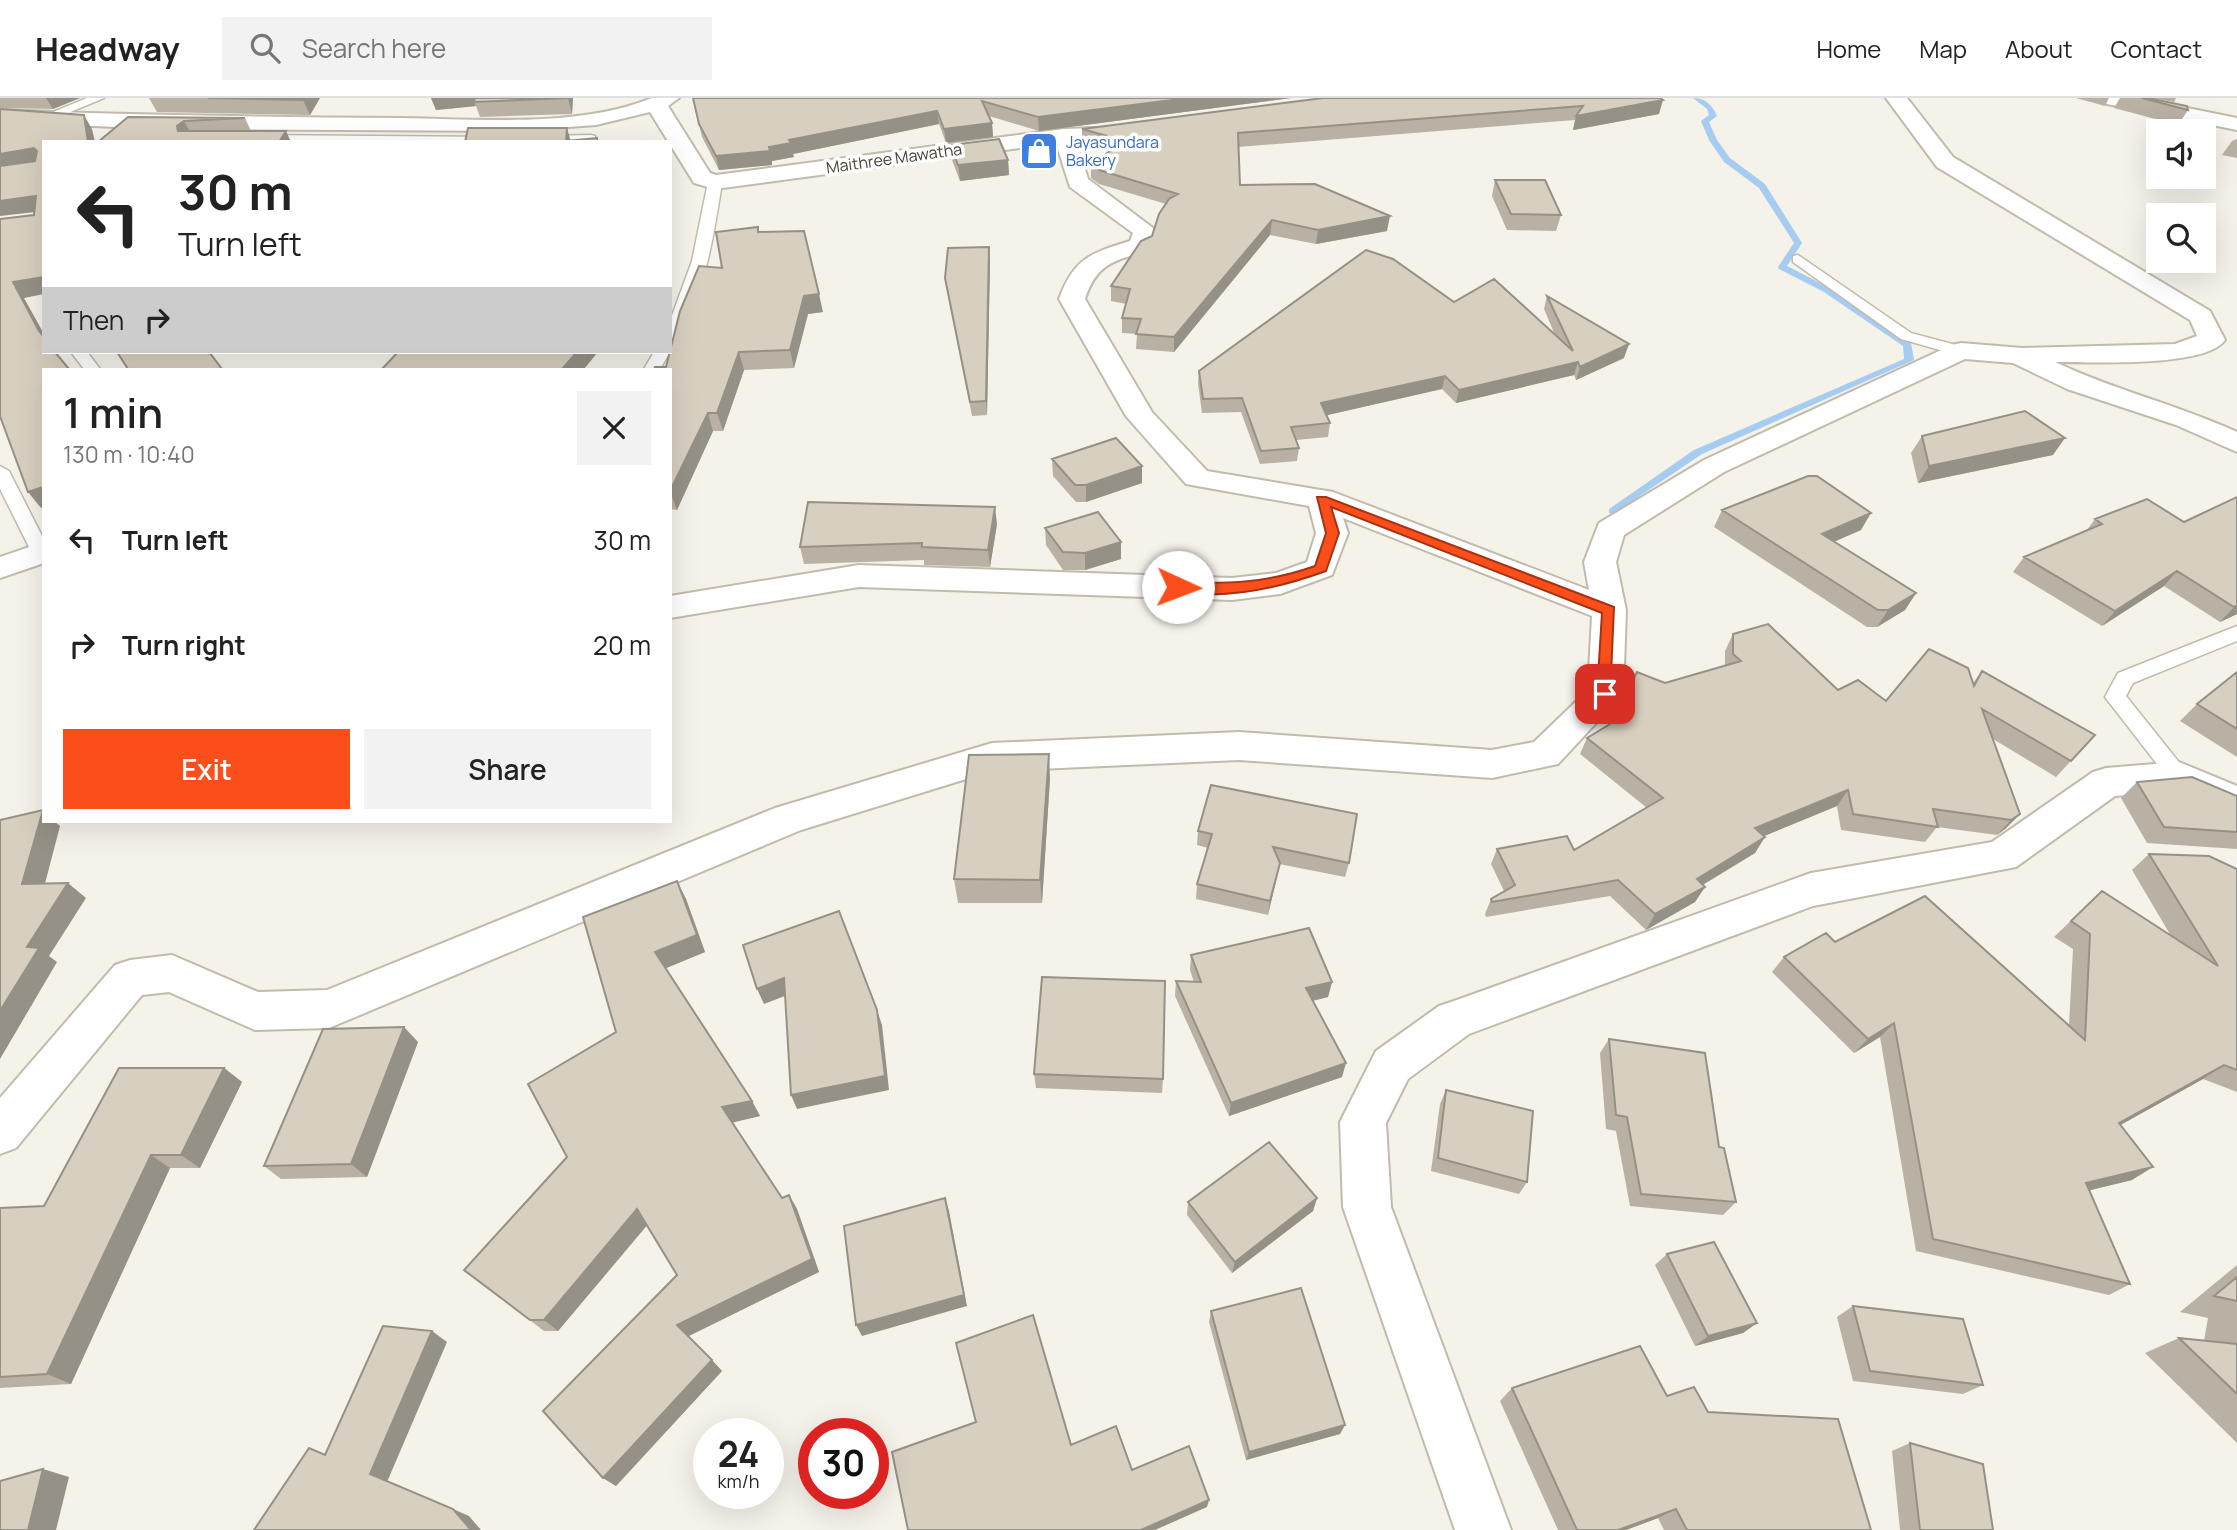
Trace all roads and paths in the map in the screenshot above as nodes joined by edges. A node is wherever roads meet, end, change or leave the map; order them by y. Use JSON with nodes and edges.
{"nodes":[{"id":1,"x":98,"y":98,"type":"edge"},
{"id":2,"x":1896,"y":98,"type":"edge"},
{"id":3,"x":2107,"y":98,"type":"edge"},
{"id":4,"x":662,"y":101,"type":"edge"},
{"id":5,"x":0,"y":116,"type":"edge"},
{"id":6,"x":47,"y":117,"type":"junction"},
{"id":7,"x":2237,"y":124,"type":"edge"},
{"id":8,"x":670,"y":126,"type":"junction"},
{"id":9,"x":1118,"y":129,"type":"edge"},
{"id":10,"x":1063,"y":135,"type":"junction"},
{"id":11,"x":241,"y":139,"type":"edge"},
{"id":12,"x":522,"y":140,"type":"edge"},
{"id":13,"x":581,"y":140,"type":"edge"},
{"id":14,"x":715,"y":182,"type":"junction"},
{"id":15,"x":1798,"y":259,"type":"dead end"},
{"id":16,"x":672,"y":334,"type":"edge"},
{"id":17,"x":1961,"y":351,"type":"junction"},
{"id":18,"x":81,"y":354,"type":"edge"},
{"id":19,"x":2018,"y":355,"type":"junction"},
{"id":20,"x":91,"y":368,"type":"edge"},
{"id":21,"x":2237,"y":443,"type":"edge"},
{"id":22,"x":0,"y":471,"type":"edge"},
{"id":23,"x":1322,"y":499,"type":"junction"},
{"id":24,"x":42,"y":553,"type":"edge"},
{"id":25,"x":0,"y":568,"type":"edge"},
{"id":26,"x":672,"y":607,"type":"edge"},
{"id":27,"x":1609,"y":610,"type":"junction"},
{"id":28,"x":2237,"y":633,"type":"edge"},
{"id":29,"x":2179,"y":776,"type":"junction"},
{"id":30,"x":2237,"y":803,"type":"edge"},
{"id":31,"x":0,"y":1132,"type":"edge"},
{"id":32,"x":1483,"y":1530,"type":"edge"}],
"edges":[{"from":1,"to":6,"type":"lane"},
{"from":2,"to":19,"type":"street"},
{"from":3,"to":7,"type":"street"},
{"from":4,"to":6,"type":"street"},
{"from":4,"to":8,"type":"street"},
{"from":5,"to":6,"type":"street"},
{"from":8,"to":13,"type":"street"},
{"from":8,"to":14,"type":"street"},
{"from":9,"to":10,"type":"street","name":"Maithree Mawatha"},
{"from":10,"to":14,"type":"street","name":"Maithree Mawatha"},
{"from":10,"to":23,"type":"street"},
{"from":11,"to":12,"type":"lane"},
{"from":12,"to":13,"type":"lane"},
{"from":14,"to":16,"type":"lane"},
{"from":15,"to":17,"type":"lane"},
{"from":17,"to":19,"type":"street"},
{"from":17,"to":27,"type":"street"},
{"from":18,"to":20,"type":"lane"},
{"from":19,"to":21,"type":"street"},
{"from":22,"to":24,"type":"lane"},
{"from":23,"to":26,"type":"street"},
{"from":23,"to":27,"type":"street"},
{"from":24,"to":25,"type":"street"},
{"from":27,"to":31,"type":"street"},
{"from":28,"to":29,"type":"lane"},
{"from":29,"to":30,"type":"street"},
{"from":29,"to":32,"type":"street"}]}
